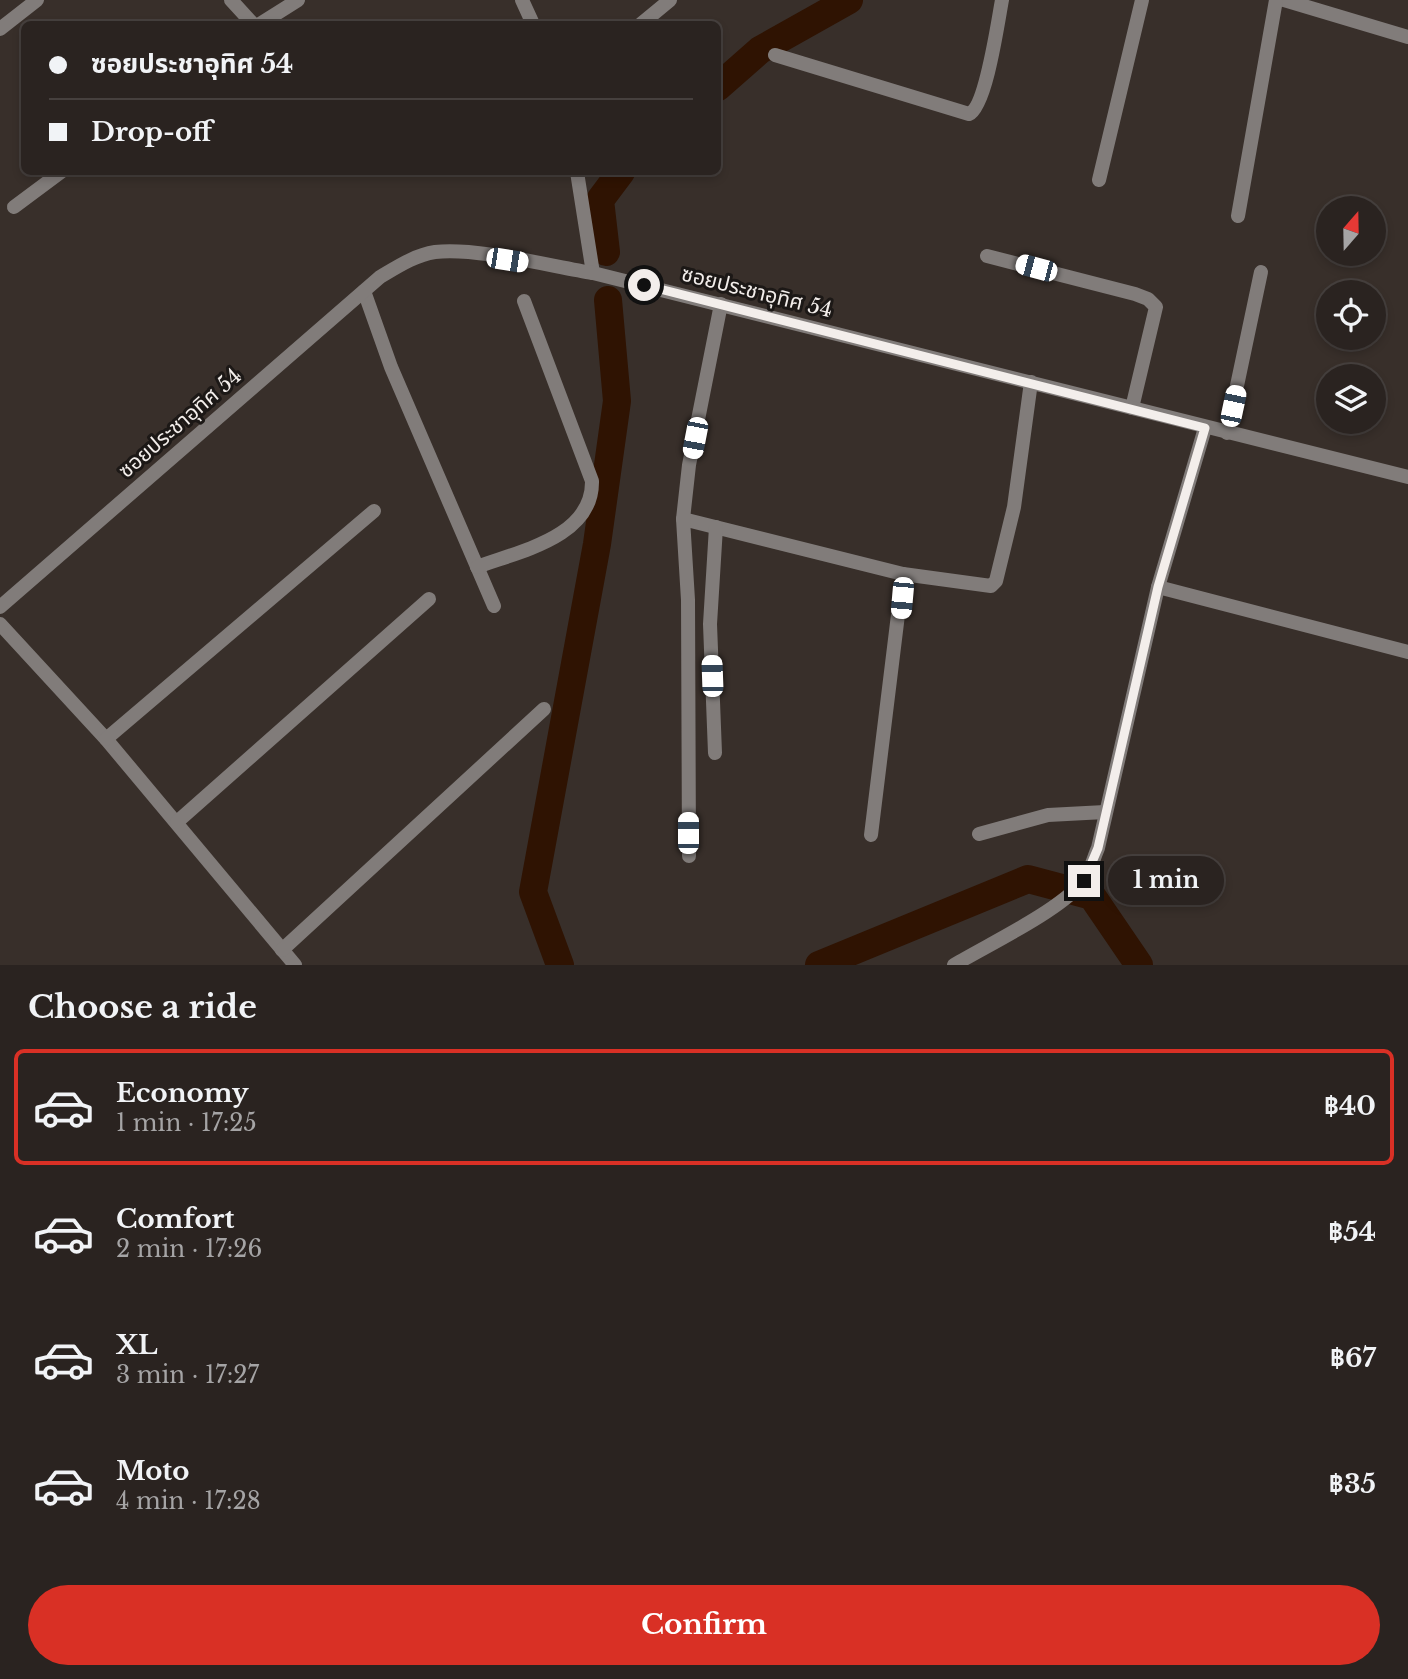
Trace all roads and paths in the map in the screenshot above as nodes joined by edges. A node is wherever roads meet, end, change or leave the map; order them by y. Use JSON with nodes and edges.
{"nodes":[{"id":1,"x":37,"y":0,"type":"edge"},
{"id":2,"x":231,"y":0,"type":"edge"},
{"id":3,"x":298,"y":0,"type":"edge"},
{"id":4,"x":522,"y":0,"type":"edge"},
{"id":5,"x":670,"y":0,"type":"edge"},
{"id":6,"x":1002,"y":0,"type":"edge"},
{"id":7,"x":1142,"y":0,"type":"edge"},
{"id":8,"x":1276,"y":0,"type":"edge"},
{"id":9,"x":1284,"y":0,"type":"edge"},
{"id":10,"x":250,"y":21,"type":"edge"},
{"id":11,"x":265,"y":21,"type":"edge"},
{"id":12,"x":532,"y":21,"type":"edge"},
{"id":13,"x":645,"y":21,"type":"edge"},
{"id":14,"x":0,"y":29,"type":"edge"},
{"id":15,"x":1408,"y":37,"type":"edge"},
{"id":16,"x":775,"y":55,"type":"dead end"},
{"id":17,"x":57,"y":175,"type":"edge"},
{"id":18,"x":577,"y":175,"type":"edge"},
{"id":19,"x":1099,"y":180,"type":"dead end"},
{"id":20,"x":14,"y":207,"type":"dead end"},
{"id":21,"x":1238,"y":216,"type":"dead end"},
{"id":22,"x":986,"y":256,"type":"dead end"},
{"id":23,"x":1261,"y":272,"type":"dead end"},
{"id":24,"x":593,"y":273,"type":"junction"},
{"id":25,"x":364,"y":291,"type":"junction"},
{"id":26,"x":524,"y":301,"type":"dead end"},
{"id":27,"x":721,"y":304,"type":"junction"},
{"id":28,"x":1031,"y":383,"type":"junction"},
{"id":29,"x":1132,"y":408,"type":"junction"},
{"id":30,"x":1205,"y":428,"type":"junction"},
{"id":31,"x":1227,"y":432,"type":"junction"},
{"id":32,"x":1408,"y":477,"type":"edge"},
{"id":33,"x":374,"y":510,"type":"dead end"},
{"id":34,"x":683,"y":519,"type":"junction"},
{"id":35,"x":716,"y":527,"type":"junction"},
{"id":36,"x":477,"y":567,"type":"junction"},
{"id":37,"x":903,"y":574,"type":"junction"},
{"id":38,"x":1158,"y":587,"type":"junction"},
{"id":39,"x":429,"y":599,"type":"dead end"},
{"id":40,"x":494,"y":606,"type":"dead end"},
{"id":41,"x":0,"y":607,"type":"edge"},
{"id":42,"x":0,"y":624,"type":"edge"},
{"id":43,"x":1408,"y":652,"type":"edge"},
{"id":44,"x":544,"y":709,"type":"dead end"},
{"id":45,"x":106,"y":739,"type":"junction"},
{"id":46,"x":715,"y":753,"type":"dead end"},
{"id":47,"x":1105,"y":812,"type":"junction"},
{"id":48,"x":177,"y":822,"type":"junction"},
{"id":49,"x":979,"y":834,"type":"dead end"},
{"id":50,"x":871,"y":835,"type":"dead end"},
{"id":51,"x":689,"y":856,"type":"dead end"},
{"id":52,"x":282,"y":950,"type":"junction"},
{"id":53,"x":295,"y":965,"type":"edge"},
{"id":54,"x":954,"y":965,"type":"edge"}],
"edges":[{"from":1,"to":14,"type":"street"},
{"from":2,"to":10,"type":"street"},
{"from":3,"to":11,"type":"street"},
{"from":4,"to":12,"type":"street"},
{"from":5,"to":13,"type":"street"},
{"from":6,"to":16,"type":"street"},
{"from":7,"to":19,"type":"street"},
{"from":8,"to":21,"type":"street"},
{"from":9,"to":15,"type":"street"},
{"from":17,"to":20,"type":"street"},
{"from":18,"to":24,"type":"street"},
{"from":22,"to":29,"type":"street"},
{"from":23,"to":31,"type":"street"},
{"from":24,"to":25,"type":"street","name":"ซอยประชาอุทิศ 54"},
{"from":24,"to":27,"type":"street","name":"ซอยประชาอุทิศ 54"},
{"from":25,"to":36,"type":"street"},
{"from":25,"to":41,"type":"street","name":"ซอยประชาอุทิศ 54"},
{"from":26,"to":36,"type":"street"},
{"from":27,"to":28,"type":"street","name":"ซอยประชาอุทิศ 54"},
{"from":27,"to":34,"type":"street"},
{"from":28,"to":29,"type":"street","name":"ซอยประชาอุทิศ 54"},
{"from":28,"to":37,"type":"street"},
{"from":29,"to":30,"type":"street","name":"ซอยประชาอุทิศ 54"},
{"from":30,"to":31,"type":"street","name":"ซอยประชาอุทิศ 54"},
{"from":30,"to":38,"type":"street"},
{"from":31,"to":32,"type":"street","name":"ซอยประชาอุทิศ 54"},
{"from":33,"to":45,"type":"street"},
{"from":34,"to":35,"type":"street"},
{"from":34,"to":51,"type":"street"},
{"from":35,"to":37,"type":"street"},
{"from":35,"to":46,"type":"street"},
{"from":36,"to":40,"type":"street"},
{"from":37,"to":50,"type":"street"},
{"from":38,"to":43,"type":"street"},
{"from":38,"to":47,"type":"street"},
{"from":39,"to":48,"type":"street"},
{"from":42,"to":45,"type":"street"},
{"from":44,"to":52,"type":"street"},
{"from":45,"to":48,"type":"street"},
{"from":47,"to":49,"type":"street"},
{"from":47,"to":54,"type":"street"},
{"from":48,"to":52,"type":"street"},
{"from":52,"to":53,"type":"street"}]}
